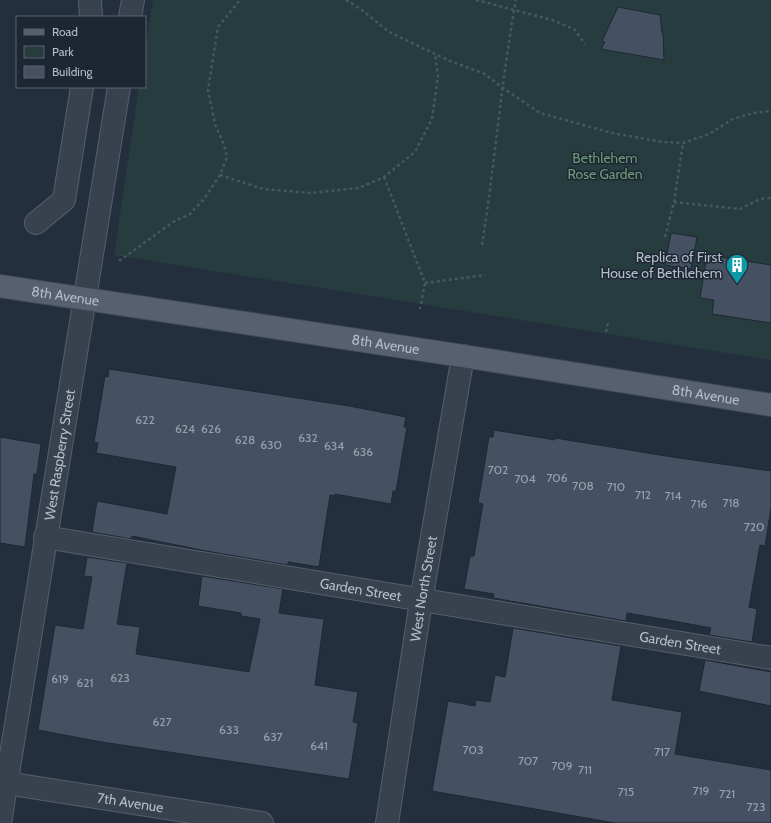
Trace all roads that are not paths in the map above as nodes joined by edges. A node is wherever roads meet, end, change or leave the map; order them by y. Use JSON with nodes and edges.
{"nodes":[{"id":1,"x":90,"y":0,"type":"edge"},
{"id":2,"x":133,"y":0,"type":"edge"},
{"id":3,"x":91,"y":16,"type":"edge"},
{"id":4,"x":130,"y":16,"type":"edge"},
{"id":5,"x":82,"y":88,"type":"edge"},
{"id":6,"x":119,"y":88,"type":"edge"},
{"id":7,"x":36,"y":223,"type":"dead end"},
{"id":8,"x":0,"y":286,"type":"edge"},
{"id":9,"x":84,"y":299,"type":"junction"},
{"id":10,"x":463,"y":356,"type":"junction"},
{"id":11,"x":771,"y":405,"type":"edge"},
{"id":12,"x":45,"y":537,"type":"junction"},
{"id":13,"x":421,"y":601,"type":"junction"},
{"id":14,"x":771,"y":658,"type":"edge"},
{"id":15,"x":3,"y":782,"type":"edge"},
{"id":16,"x":0,"y":823,"type":"edge"},
{"id":17,"x":262,"y":823,"type":"edge"},
{"id":18,"x":387,"y":823,"type":"edge"}],
"edges":[{"from":1,"to":3,"type":"street"},
{"from":2,"to":4,"type":"street"},
{"from":5,"to":7,"type":"street"},
{"from":6,"to":9,"type":"street","name":"West Raspberry Street"},
{"from":8,"to":9,"type":"main road","name":"8th Avenue"},
{"from":9,"to":10,"type":"main road","name":"8th Avenue"},
{"from":9,"to":12,"type":"street","name":"West Raspberry Street"},
{"from":10,"to":11,"type":"main road","name":"8th Avenue"},
{"from":10,"to":13,"type":"street","name":"West North Street"},
{"from":12,"to":13,"type":"street","name":"Garden Street"},
{"from":12,"to":15,"type":"street","name":"West Raspberry Street"},
{"from":13,"to":14,"type":"street","name":"Garden Street"},
{"from":13,"to":18,"type":"street","name":"West North Street"},
{"from":15,"to":16,"type":"street","name":"West Raspberry Street"},
{"from":15,"to":17,"type":"street","name":"7th Avenue"}]}
